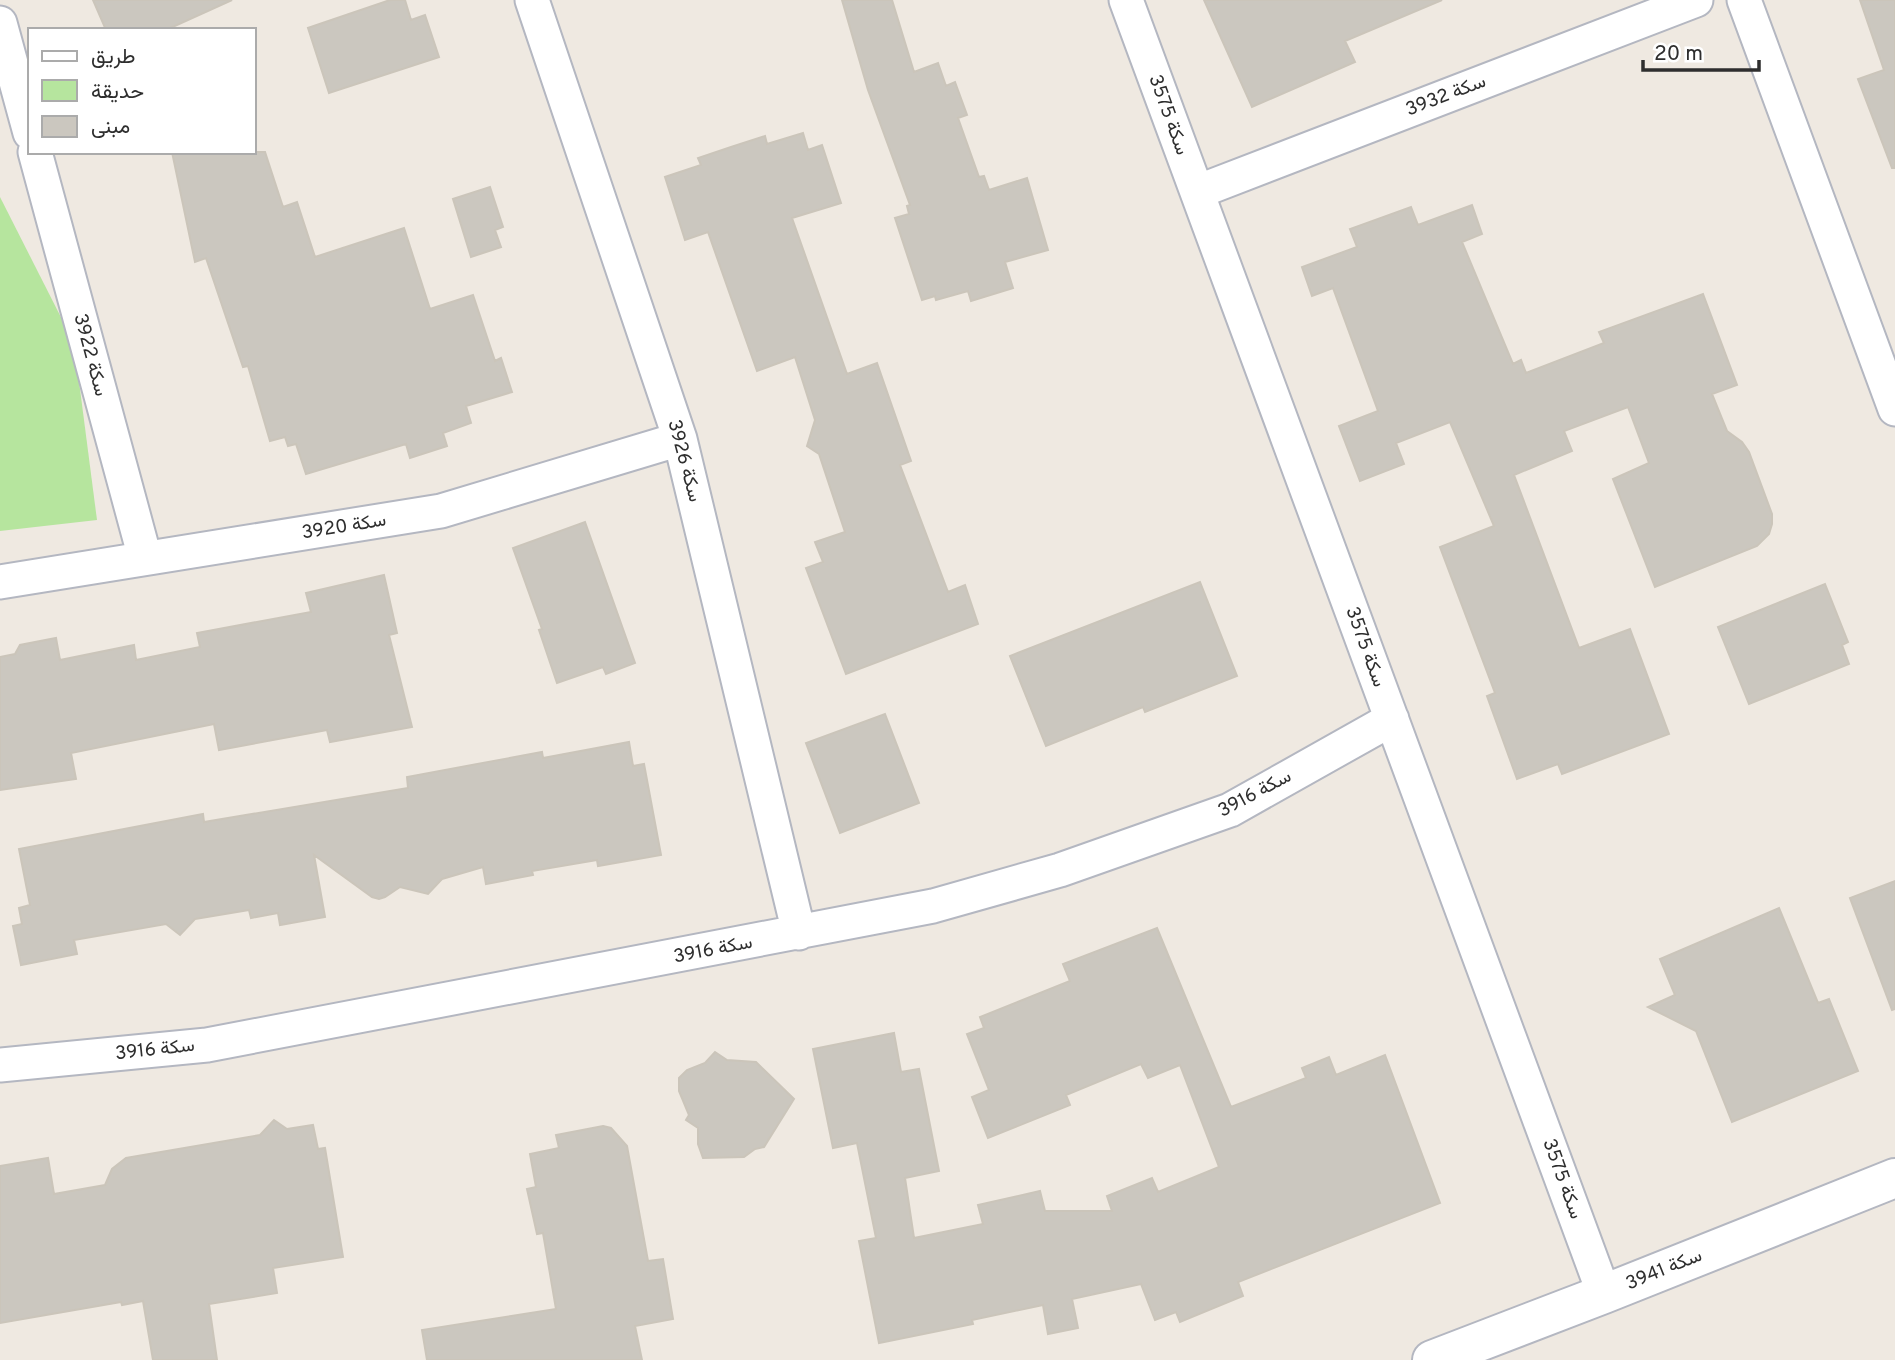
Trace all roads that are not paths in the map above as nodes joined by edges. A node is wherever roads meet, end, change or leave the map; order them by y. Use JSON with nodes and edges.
{"nodes":[{"id":1,"x":532,"y":0,"type":"edge"},
{"id":2,"x":1126,"y":0,"type":"edge"},
{"id":3,"x":1696,"y":0,"type":"edge"},
{"id":4,"x":1744,"y":0,"type":"edge"},
{"id":5,"x":0,"y":23,"type":"edge"},
{"id":6,"x":28,"y":126,"type":"edge"},
{"id":7,"x":36,"y":154,"type":"edge"},
{"id":8,"x":1197,"y":192,"type":"junction"},
{"id":9,"x":1895,"y":409,"type":"edge"},
{"id":10,"x":680,"y":439,"type":"junction"},
{"id":11,"x":145,"y":558,"type":"junction"},
{"id":12,"x":0,"y":582,"type":"edge"},
{"id":13,"x":1392,"y":719,"type":"junction"},
{"id":14,"x":799,"y":933,"type":"junction"},
{"id":15,"x":0,"y":1065,"type":"edge"},
{"id":16,"x":1895,"y":1178,"type":"edge"},
{"id":17,"x":1604,"y":1294,"type":"junction"},
{"id":18,"x":1432,"y":1360,"type":"edge"}],
"edges":[{"from":1,"to":10,"type":"street","name":"سكة 3926"},
{"from":2,"to":8,"type":"street","name":"سكة 3575"},
{"from":3,"to":8,"type":"street","name":"سكة 3932"},
{"from":4,"to":9,"type":"street"},
{"from":5,"to":6,"type":"street"},
{"from":7,"to":11,"type":"street","name":"سكة 3922"},
{"from":8,"to":13,"type":"street","name":"سكة 3575"},
{"from":10,"to":11,"type":"street","name":"سكة 3920"},
{"from":10,"to":14,"type":"street","name":"سكة 3926"},
{"from":11,"to":12,"type":"street","name":"سكة 3920"},
{"from":13,"to":14,"type":"street","name":"سكة 3916"},
{"from":13,"to":17,"type":"street","name":"سكة 3575"},
{"from":14,"to":15,"type":"street","name":"سكة 3916"},
{"from":16,"to":17,"type":"street","name":"سكة 3941"},
{"from":17,"to":18,"type":"street","name":"سكة 3941"}]}
